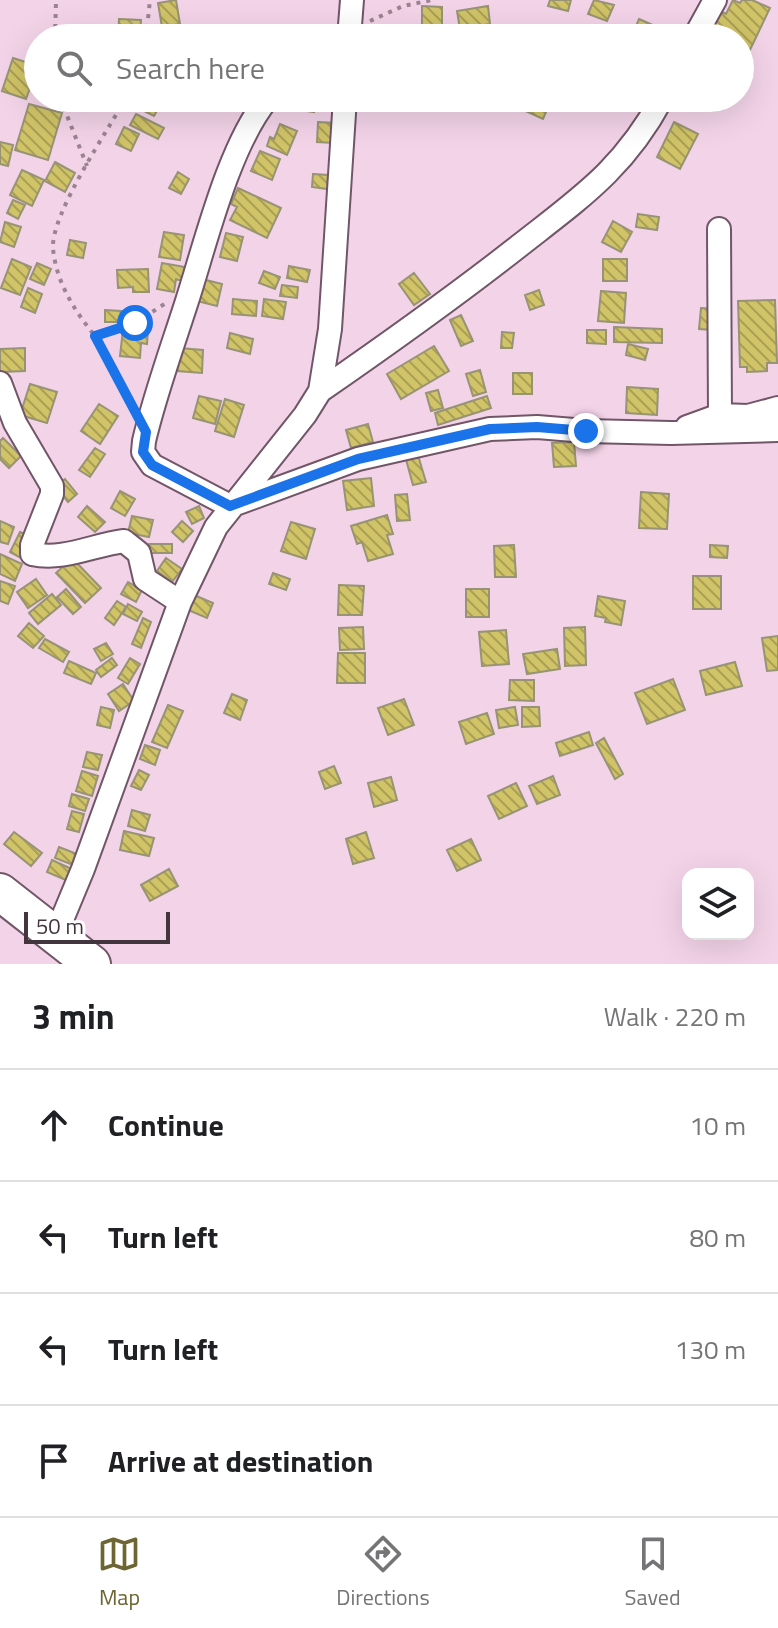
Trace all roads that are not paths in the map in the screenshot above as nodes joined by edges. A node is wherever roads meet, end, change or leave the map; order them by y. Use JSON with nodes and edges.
{"nodes":[{"id":1,"x":352,"y":0,"type":"edge"},
{"id":2,"x":715,"y":0,"type":"edge"},
{"id":3,"x":348,"y":24,"type":"edge"},
{"id":4,"x":702,"y":24,"type":"edge"},
{"id":5,"x":256,"y":112,"type":"edge"},
{"id":6,"x":344,"y":112,"type":"edge"},
{"id":7,"x":654,"y":112,"type":"edge"},
{"id":8,"x":719,"y":229,"type":"dead end"},
{"id":9,"x":0,"y":383,"type":"edge"},
{"id":10,"x":320,"y":391,"type":"junction"},
{"id":11,"x":778,"y":408,"type":"edge"},
{"id":12,"x":720,"y":415,"type":"junction"},
{"id":13,"x":778,"y":430,"type":"edge"},
{"id":14,"x":671,"y":433,"type":"junction"},
{"id":15,"x":230,"y":506,"type":"junction"},
{"id":16,"x":180,"y":602,"type":"junction"},
{"id":17,"x":0,"y":892,"type":"edge"},
{"id":18,"x":69,"y":952,"type":"edge"}],
"edges":[{"from":1,"to":3,"type":"street"},
{"from":2,"to":4,"type":"street"},
{"from":5,"to":15,"type":"street"},
{"from":6,"to":10,"type":"street"},
{"from":7,"to":10,"type":"street"},
{"from":8,"to":12,"type":"street"},
{"from":9,"to":16,"type":"street"},
{"from":10,"to":15,"type":"street"},
{"from":11,"to":12,"type":"street"},
{"from":12,"to":14,"type":"street"},
{"from":13,"to":14,"type":"street"},
{"from":14,"to":15,"type":"street"},
{"from":15,"to":16,"type":"street"},
{"from":16,"to":18,"type":"street"},
{"from":17,"to":18,"type":"highway"}]}
